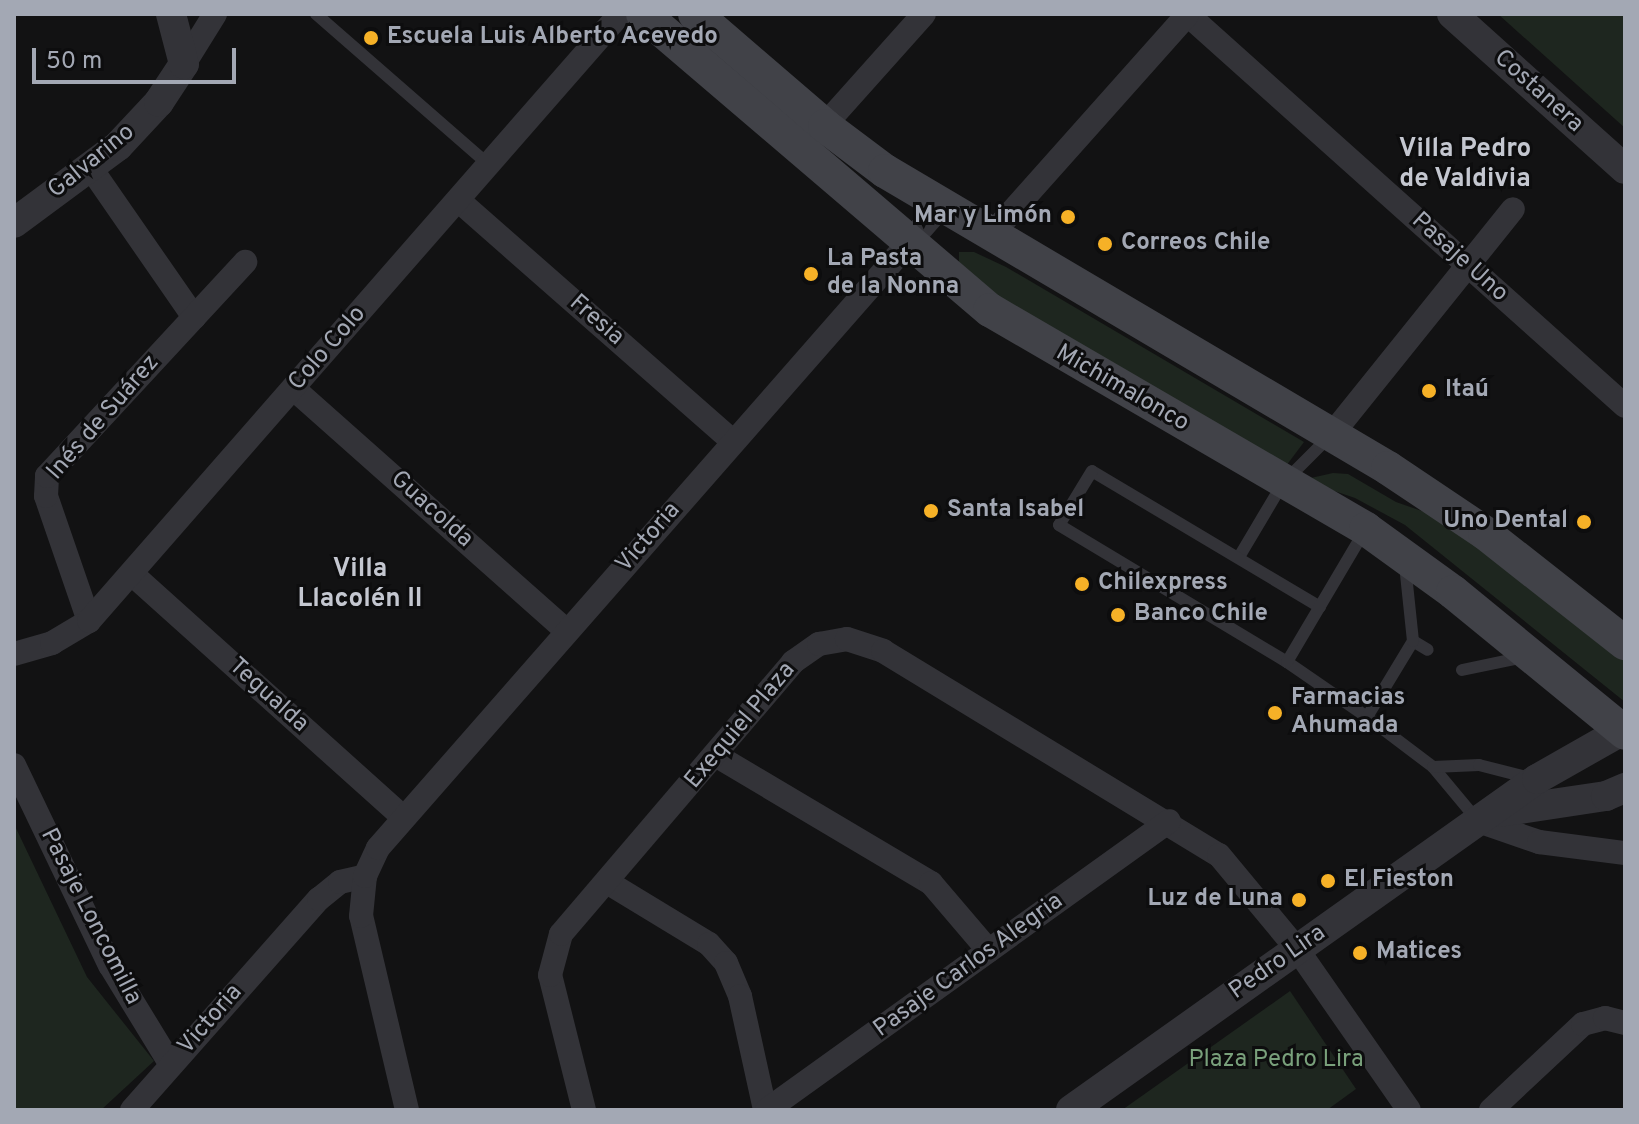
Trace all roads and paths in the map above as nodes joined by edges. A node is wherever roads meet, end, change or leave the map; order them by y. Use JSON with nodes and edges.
{"nodes":[{"id":1,"x":171,"y":14,"type":"edge"},
{"id":2,"x":215,"y":14,"type":"edge"},
{"id":3,"x":316,"y":14,"type":"edge"},
{"id":4,"x":620,"y":14,"type":"edge"},
{"id":5,"x":643,"y":14,"type":"edge"},
{"id":6,"x":695,"y":14,"type":"edge"},
{"id":7,"x":924,"y":14,"type":"edge"},
{"id":8,"x":1187,"y":14,"type":"edge"},
{"id":9,"x":1452,"y":14,"type":"edge"},
{"id":10,"x":184,"y":64,"type":"junction"},
{"id":11,"x":813,"y":138,"type":"junction"},
{"id":12,"x":489,"y":165,"type":"junction"},
{"id":13,"x":90,"y":167,"type":"junction"},
{"id":14,"x":1625,"y":169,"type":"edge"},
{"id":15,"x":458,"y":200,"type":"junction"},
{"id":16,"x":941,"y":206,"type":"junction"},
{"id":17,"x":1513,"y":209,"type":"dead end"},
{"id":18,"x":14,"y":223,"type":"edge"},
{"id":19,"x":992,"y":234,"type":"junction"},
{"id":20,"x":907,"y":244,"type":"junction"},
{"id":21,"x":245,"y":262,"type":"dead end"},
{"id":22,"x":1467,"y":265,"type":"junction"},
{"id":23,"x":194,"y":317,"type":"junction"},
{"id":24,"x":294,"y":389,"type":"junction"},
{"id":25,"x":1625,"y":406,"type":"edge"},
{"id":26,"x":1333,"y":433,"type":"junction"},
{"id":27,"x":733,"y":442,"type":"junction"},
{"id":28,"x":1283,"y":483,"type":"junction"},
{"id":29,"x":1366,"y":529,"type":"junction"},
{"id":30,"x":1404,"y":554,"type":"junction"},
{"id":31,"x":1239,"y":557,"type":"junction"},
{"id":32,"x":132,"y":574,"type":"junction"},
{"id":33,"x":1320,"y":607,"type":"junction"},
{"id":34,"x":89,"y":621,"type":"junction"},
{"id":35,"x":567,"y":631,"type":"junction"},
{"id":36,"x":1413,"y":641,"type":"junction"},
{"id":37,"x":1625,"y":643,"type":"edge"},
{"id":38,"x":1428,"y":650,"type":"dead end"},
{"id":39,"x":14,"y":654,"type":"edge"},
{"id":40,"x":1532,"y":655,"type":"junction"},
{"id":41,"x":1287,"y":662,"type":"junction"},
{"id":42,"x":1462,"y":670,"type":"dead end"},
{"id":43,"x":1367,"y":717,"type":"junction"},
{"id":44,"x":1624,"y":731,"type":"edge"},
{"id":45,"x":717,"y":756,"type":"junction"},
{"id":46,"x":14,"y":765,"type":"edge"},
{"id":47,"x":1433,"y":767,"type":"junction"},
{"id":48,"x":1537,"y":779,"type":"junction"},
{"id":49,"x":1625,"y":788,"type":"edge"},
{"id":50,"x":403,"y":817,"type":"junction"},
{"id":51,"x":1482,"y":818,"type":"junction"},
{"id":52,"x":1169,"y":821,"type":"junction"},
{"id":53,"x":1625,"y":853,"type":"edge"},
{"id":54,"x":365,"y":876,"type":"junction"},
{"id":55,"x":607,"y":882,"type":"junction"},
{"id":56,"x":1297,"y":949,"type":"junction"},
{"id":57,"x":989,"y":951,"type":"junction"},
{"id":58,"x":1625,"y":1023,"type":"edge"},
{"id":59,"x":171,"y":1065,"type":"junction"},
{"id":60,"x":1398,"y":1106,"type":"edge"},
{"id":61,"x":132,"y":1110,"type":"edge"},
{"id":62,"x":407,"y":1110,"type":"edge"},
{"id":63,"x":584,"y":1110,"type":"edge"},
{"id":64,"x":766,"y":1110,"type":"edge"},
{"id":65,"x":1071,"y":1110,"type":"edge"},
{"id":66,"x":1491,"y":1110,"type":"edge"}],
"edges":[{"from":1,"to":10,"type":"street"},
{"from":2,"to":10,"type":"street","name":"Galvarino"},
{"from":3,"to":12,"type":"lane"},
{"from":4,"to":12,"type":"street","name":"Colo Colo"},
{"from":5,"to":11,"type":"main road","name":"Michimalonco"},
{"from":6,"to":11,"type":"main road","name":"Michimalonco"},
{"from":7,"to":11,"type":"street"},
{"from":8,"to":19,"type":"street"},
{"from":8,"to":22,"type":"street","name":"Pasaje Uno"},
{"from":9,"to":14,"type":"street","name":"Costanera"},
{"from":10,"to":13,"type":"street","name":"Galvarino"},
{"from":11,"to":16,"type":"main road","name":"Michimalonco"},
{"from":11,"to":20,"type":"main road","name":"Michimalonco"},
{"from":12,"to":15,"type":"street","name":"Colo Colo"},
{"from":13,"to":18,"type":"street","name":"Galvarino"},
{"from":13,"to":23,"type":"street"},
{"from":15,"to":24,"type":"street","name":"Colo Colo"},
{"from":15,"to":27,"type":"street","name":"Fresia"},
{"from":16,"to":19,"type":"main road","name":"Michimalonco"},
{"from":16,"to":20,"type":"street","name":"Victoria"},
{"from":17,"to":22,"type":"street"},
{"from":19,"to":26,"type":"main road","name":"Michimalonco"},
{"from":20,"to":27,"type":"street","name":"Victoria"},
{"from":20,"to":28,"type":"main road","name":"Michimalonco"},
{"from":21,"to":23,"type":"street","name":"Inés de Suárez"},
{"from":22,"to":25,"type":"street","name":"Pasaje Uno"},
{"from":22,"to":26,"type":"street"},
{"from":23,"to":34,"type":"street","name":"Inés de Suárez"},
{"from":24,"to":32,"type":"street","name":"Colo Colo"},
{"from":24,"to":35,"type":"street","name":"Guacolda"},
{"from":26,"to":28,"type":"lane"},
{"from":26,"to":37,"type":"main road","name":"Michimalonco"},
{"from":27,"to":35,"type":"street","name":"Victoria"},
{"from":28,"to":29,"type":"main road","name":"Michimalonco"},
{"from":28,"to":31,"type":"lane"},
{"from":29,"to":30,"type":"main road","name":"Michimalonco"},
{"from":29,"to":33,"type":"lane"},
{"from":30,"to":36,"type":"lane"},
{"from":30,"to":40,"type":"main road","name":"Michimalonco"},
{"from":31,"to":33,"type":"lane"},
{"from":31,"to":41,"type":"lane"},
{"from":32,"to":34,"type":"street","name":"Colo Colo"},
{"from":32,"to":50,"type":"street","name":"Tegualda"},
{"from":33,"to":41,"type":"lane"},
{"from":34,"to":39,"type":"street","name":"Colo Colo"},
{"from":35,"to":50,"type":"street","name":"Victoria"},
{"from":36,"to":38,"type":"lane"},
{"from":36,"to":43,"type":"lane"},
{"from":40,"to":42,"type":"lane"},
{"from":40,"to":44,"type":"main road","name":"Michimalonco"},
{"from":41,"to":43,"type":"lane"},
{"from":43,"to":47,"type":"lane"},
{"from":44,"to":48,"type":"street","name":"Pedro Lira"},
{"from":45,"to":52,"type":"street","name":"Exequiel Plaza"},
{"from":45,"to":55,"type":"street","name":"Exequiel Plaza"},
{"from":45,"to":57,"type":"street"},
{"from":46,"to":59,"type":"street","name":"Pasaje Loncomilla"},
{"from":47,"to":48,"type":"lane"},
{"from":47,"to":51,"type":"lane"},
{"from":48,"to":51,"type":"street","name":"Pedro Lira"},
{"from":49,"to":51,"type":"street"},
{"from":50,"to":54,"type":"street","name":"Victoria"},
{"from":51,"to":53,"type":"street"},
{"from":51,"to":56,"type":"street","name":"Pedro Lira"},
{"from":52,"to":56,"type":"street","name":"Exequiel Plaza"},
{"from":52,"to":57,"type":"street","name":"Pasaje Carlos Alegria"},
{"from":54,"to":59,"type":"street","name":"Victoria"},
{"from":54,"to":62,"type":"street","name":"Victoria"},
{"from":55,"to":63,"type":"street","name":"Exequiel Plaza"},
{"from":55,"to":64,"type":"street"},
{"from":56,"to":60,"type":"street","name":"Exequiel Plaza"},
{"from":56,"to":65,"type":"street","name":"Pedro Lira"},
{"from":57,"to":64,"type":"street","name":"Pasaje Carlos Alegria"},
{"from":58,"to":66,"type":"street"},
{"from":59,"to":61,"type":"street","name":"Victoria"}]}
